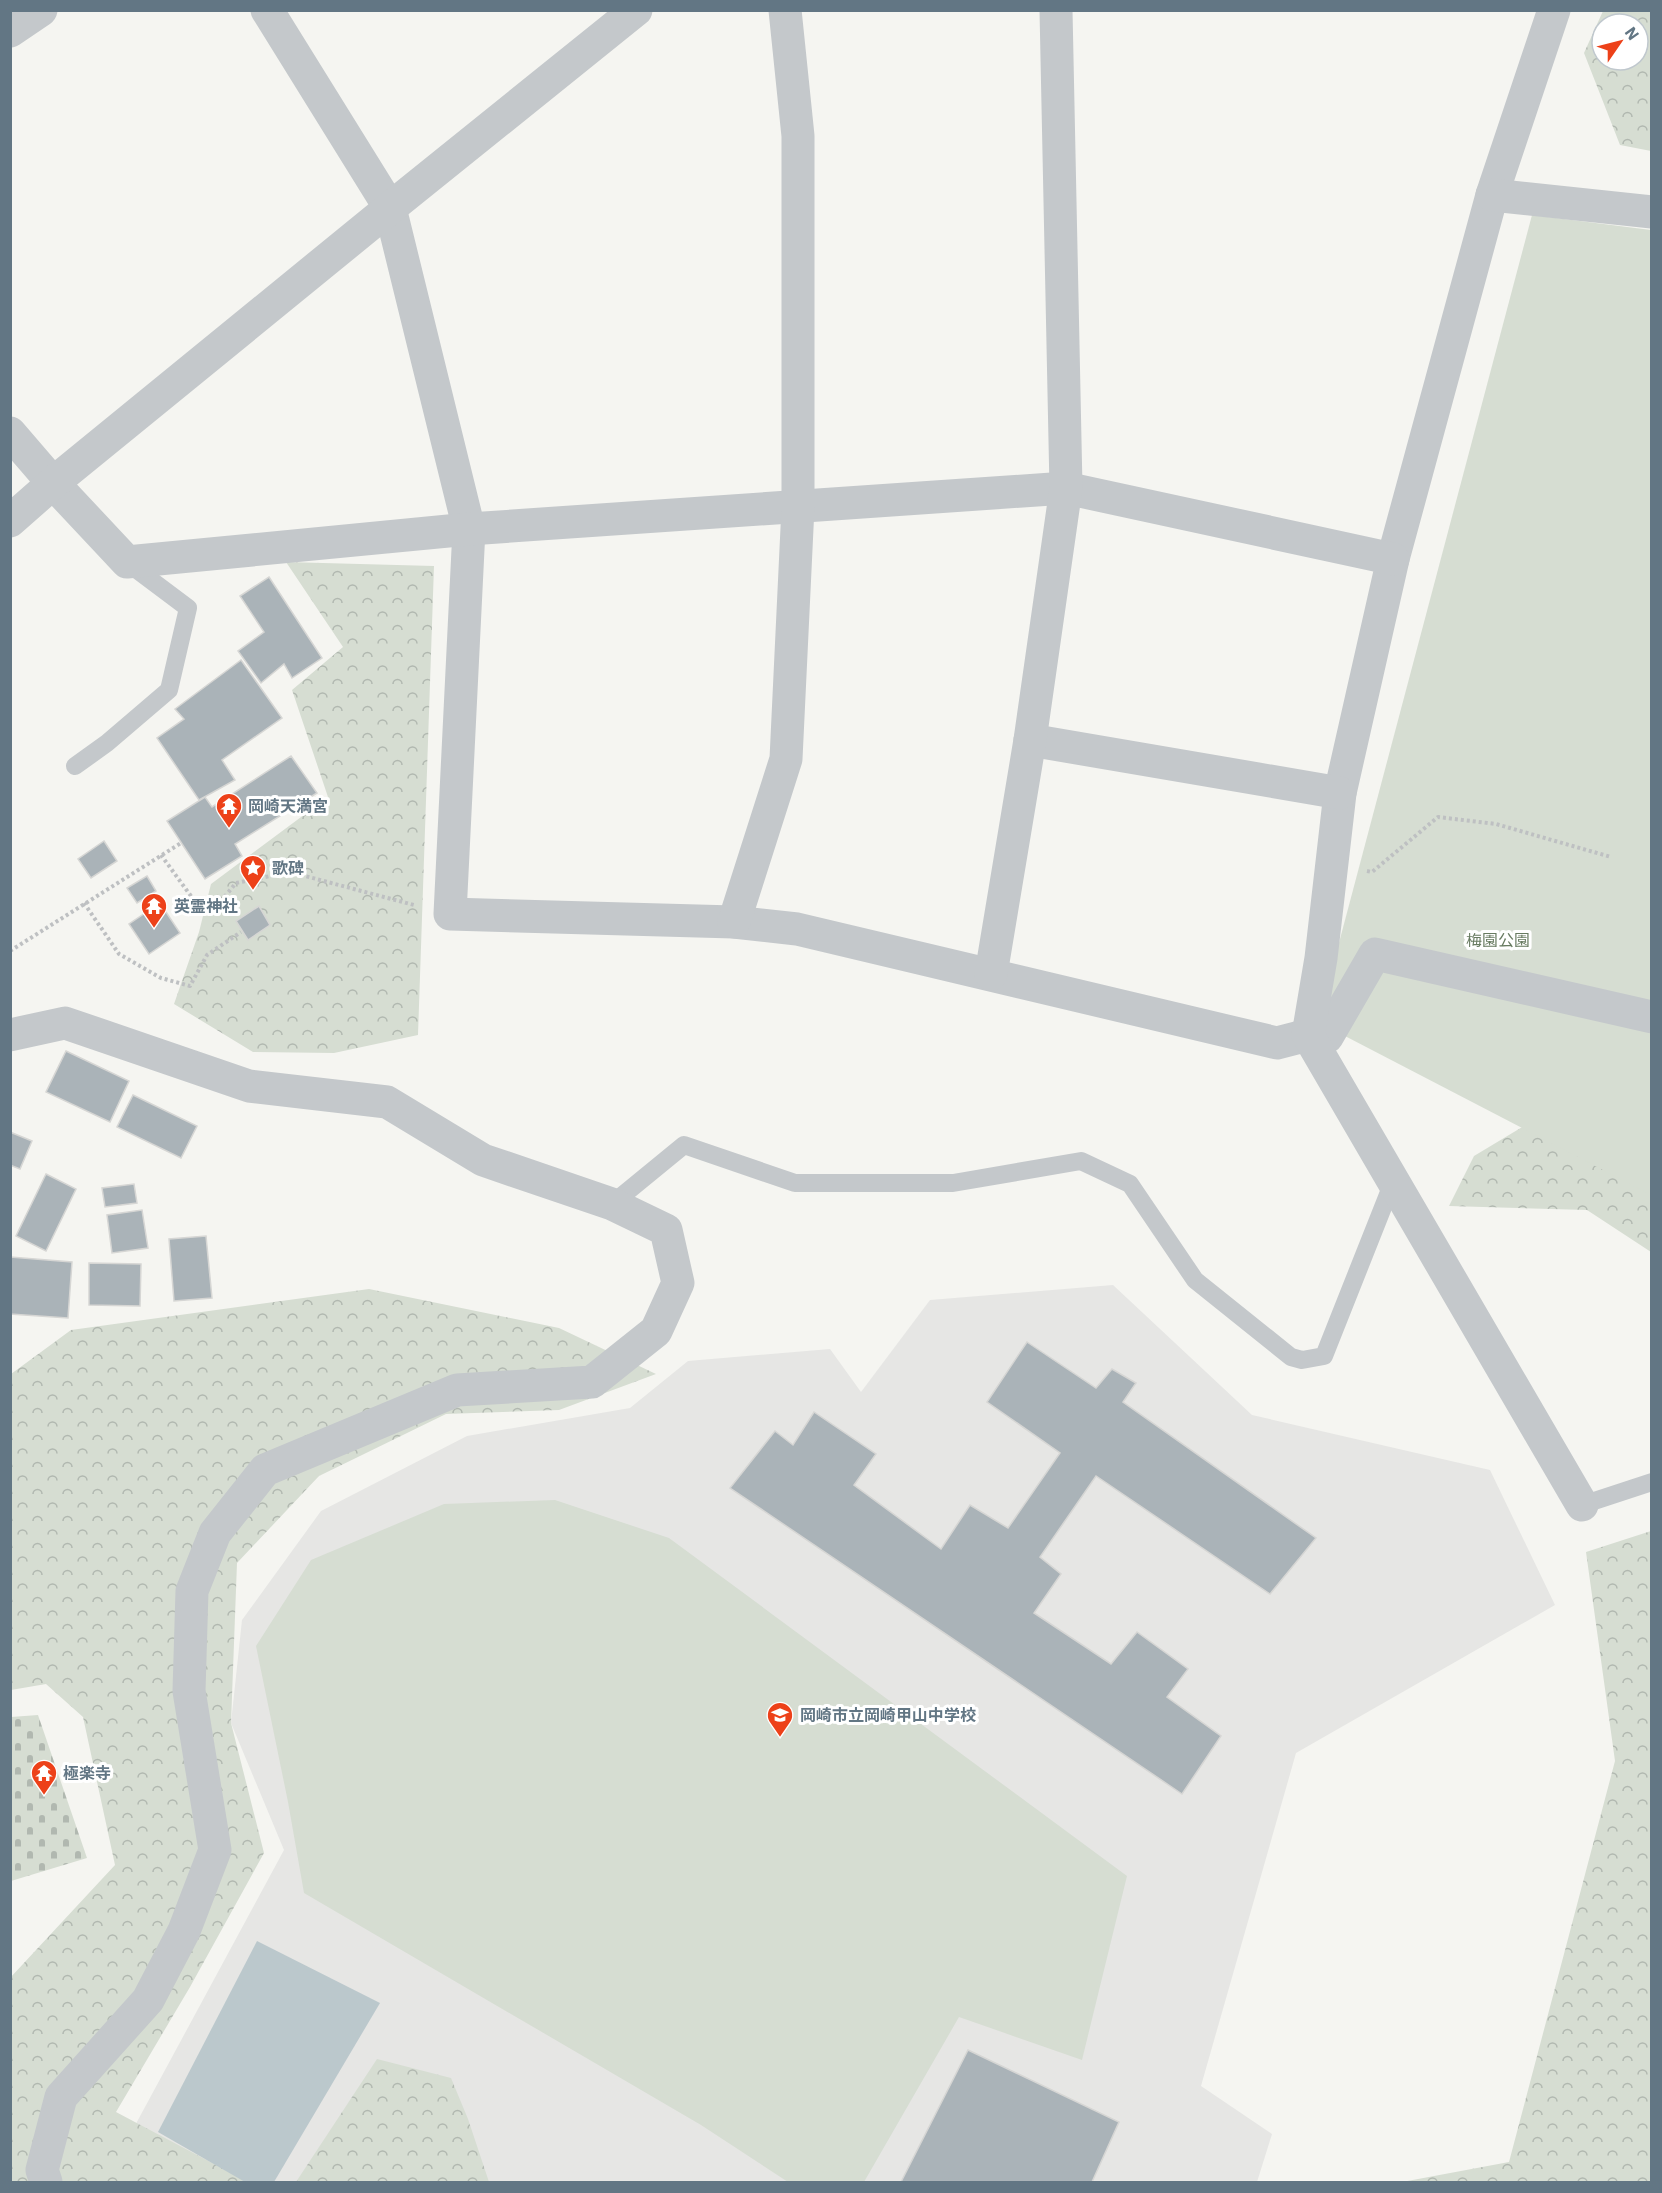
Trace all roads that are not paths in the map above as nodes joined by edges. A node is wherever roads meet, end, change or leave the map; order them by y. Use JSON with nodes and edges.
{"nodes":[{"id":1,"x":41,"y":10,"type":"edge"},
{"id":2,"x":267,"y":10,"type":"edge"},
{"id":3,"x":636,"y":10,"type":"edge"},
{"id":4,"x":785,"y":10,"type":"edge"},
{"id":5,"x":1056,"y":10,"type":"edge"},
{"id":6,"x":1554,"y":10,"type":"edge"},
{"id":7,"x":10,"y":31,"type":"edge"},
{"id":8,"x":1492,"y":195,"type":"junction"},
{"id":9,"x":390,"y":207,"type":"junction"},
{"id":10,"x":1652,"y":212,"type":"edge"},
{"id":11,"x":10,"y":433,"type":"edge"},
{"id":12,"x":53,"y":483,"type":"junction"},
{"id":13,"x":1066,"y":488,"type":"junction"},
{"id":14,"x":798,"y":507,"type":"junction"},
{"id":15,"x":10,"y":521,"type":"edge"},
{"id":16,"x":469,"y":529,"type":"junction"},
{"id":17,"x":1393,"y":559,"type":"junction"},
{"id":18,"x":127,"y":562,"type":"junction"},
{"id":19,"x":1030,"y":740,"type":"junction"},
{"id":20,"x":75,"y":766,"type":"dead end"},
{"id":21,"x":1340,"y":793,"type":"junction"},
{"id":22,"x":734,"y":922,"type":"junction"},
{"id":23,"x":991,"y":974,"type":"junction"},
{"id":24,"x":1652,"y":1017,"type":"edge"},
{"id":25,"x":10,"y":1035,"type":"edge"},
{"id":26,"x":1308,"y":1035,"type":"junction"},
{"id":27,"x":1393,"y":1182,"type":"junction"},
{"id":28,"x":612,"y":1204,"type":"junction"},
{"id":29,"x":1652,"y":1482,"type":"edge"},
{"id":30,"x":1582,"y":1505,"type":"joint"},
{"id":31,"x":46,"y":2182,"type":"edge"}],
"edges":[{"from":1,"to":7,"type":"street"},
{"from":2,"to":9,"type":"street"},
{"from":3,"to":9,"type":"street"},
{"from":4,"to":14,"type":"street"},
{"from":5,"to":13,"type":"street"},
{"from":6,"to":8,"type":"street"},
{"from":8,"to":10,"type":"street"},
{"from":8,"to":17,"type":"street"},
{"from":9,"to":12,"type":"street"},
{"from":9,"to":16,"type":"street"},
{"from":11,"to":12,"type":"street"},
{"from":12,"to":15,"type":"street"},
{"from":12,"to":18,"type":"street"},
{"from":13,"to":14,"type":"street"},
{"from":13,"to":17,"type":"street"},
{"from":13,"to":19,"type":"street"},
{"from":14,"to":16,"type":"street"},
{"from":14,"to":22,"type":"street"},
{"from":16,"to":18,"type":"street"},
{"from":16,"to":22,"type":"street"},
{"from":17,"to":21,"type":"street"},
{"from":18,"to":20,"type":"lane"},
{"from":19,"to":21,"type":"street"},
{"from":19,"to":23,"type":"street"},
{"from":21,"to":26,"type":"street"},
{"from":22,"to":23,"type":"street"},
{"from":23,"to":26,"type":"street"},
{"from":24,"to":26,"type":"street"},
{"from":25,"to":28,"type":"street"},
{"from":26,"to":27,"type":"street"},
{"from":27,"to":28,"type":"lane"},
{"from":27,"to":30,"type":"street"},
{"from":28,"to":31,"type":"street"},
{"from":29,"to":30,"type":"lane"}]}
